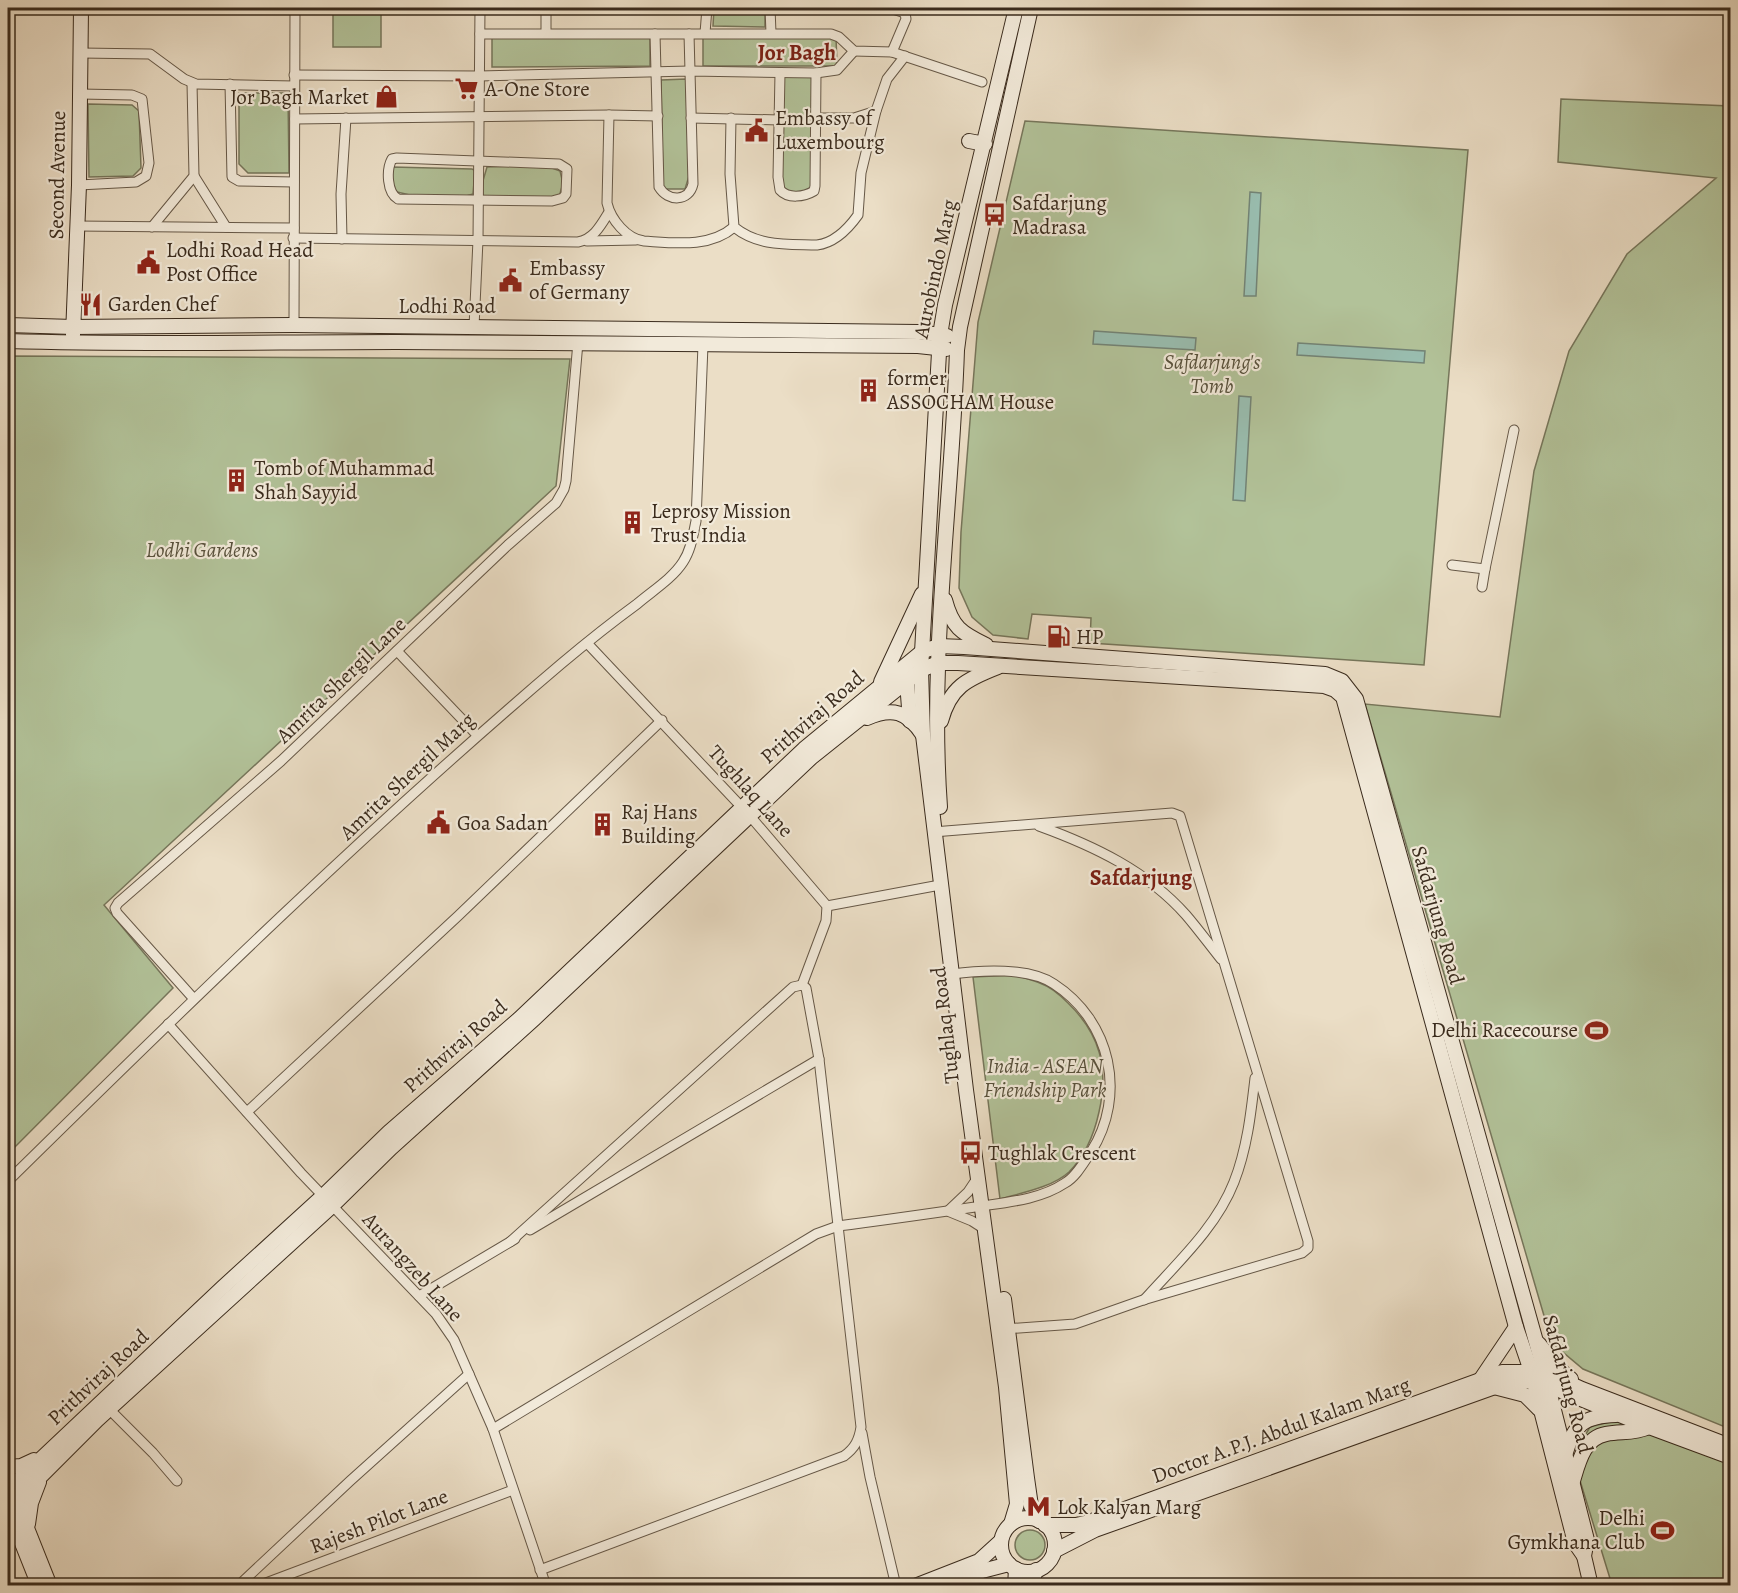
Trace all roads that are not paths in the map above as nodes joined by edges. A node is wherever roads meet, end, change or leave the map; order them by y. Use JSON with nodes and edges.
{"nodes":[{"id":1,"x":81,"y":8,"type":"edge"},
{"id":2,"x":295,"y":8,"type":"edge"},
{"id":3,"x":480,"y":8,"type":"edge"},
{"id":4,"x":546,"y":8,"type":"edge"},
{"id":5,"x":707,"y":8,"type":"edge"},
{"id":6,"x":770,"y":8,"type":"edge"},
{"id":7,"x":890,"y":8,"type":"edge"},
{"id":8,"x":1016,"y":8,"type":"edge"},
{"id":9,"x":1031,"y":8,"type":"edge"},
{"id":10,"x":546,"y":33,"type":"junction"},
{"id":11,"x":705,"y":33,"type":"junction"},
{"id":12,"x":771,"y":33,"type":"junction"},
{"id":13,"x":480,"y":34,"type":"junction"},
{"id":14,"x":655,"y":34,"type":"junction"},
{"id":15,"x":689,"y":34,"type":"junction"},
{"id":16,"x":854,"y":51,"type":"junction"},
{"id":17,"x":892,"y":52,"type":"junction"},
{"id":18,"x":81,"y":53,"type":"junction"},
{"id":19,"x":905,"y":56,"type":"junction"},
{"id":20,"x":690,"y":71,"type":"junction"},
{"id":21,"x":655,"y":72,"type":"junction"},
{"id":22,"x":780,"y":73,"type":"junction"},
{"id":23,"x":816,"y":73,"type":"junction"},
{"id":24,"x":294,"y":75,"type":"junction"},
{"id":25,"x":479,"y":76,"type":"junction"},
{"id":26,"x":982,"y":82,"type":"dead end"},
{"id":27,"x":192,"y":83,"type":"junction"},
{"id":28,"x":230,"y":84,"type":"junction"},
{"id":29,"x":294,"y":86,"type":"junction"},
{"id":30,"x":80,"y":94,"type":"junction"},
{"id":31,"x":876,"y":111,"type":"junction"},
{"id":32,"x":609,"y":115,"type":"junction"},
{"id":33,"x":658,"y":116,"type":"junction"},
{"id":34,"x":478,"y":117,"type":"junction"},
{"id":35,"x":346,"y":118,"type":"junction"},
{"id":36,"x":691,"y":118,"type":"junction"},
{"id":37,"x":731,"y":118,"type":"junction"},
{"id":38,"x":815,"y":118,"type":"junction"},
{"id":39,"x":295,"y":119,"type":"junction"},
{"id":40,"x":779,"y":120,"type":"junction"},
{"id":41,"x":969,"y":141,"type":"dead end"},
{"id":42,"x":985,"y":144,"type":"junction"},
{"id":43,"x":479,"y":162,"type":"junction"},
{"id":44,"x":194,"y":176,"type":"junction"},
{"id":45,"x":294,"y":182,"type":"junction"},
{"id":46,"x":79,"y":185,"type":"junction"},
{"id":47,"x":478,"y":200,"type":"junction"},
{"id":48,"x":609,"y":212,"type":"junction"},
{"id":49,"x":77,"y":226,"type":"junction"},
{"id":50,"x":734,"y":226,"type":"junction"},
{"id":51,"x":152,"y":227,"type":"junction"},
{"id":52,"x":226,"y":227,"type":"junction"},
{"id":53,"x":294,"y":228,"type":"junction"},
{"id":54,"x":294,"y":238,"type":"junction"},
{"id":55,"x":342,"y":239,"type":"junction"},
{"id":56,"x":478,"y":240,"type":"junction"},
{"id":57,"x":638,"y":240,"type":"junction"},
{"id":58,"x":586,"y":241,"type":"junction"},
{"id":59,"x":8,"y":325,"type":"edge"},
{"id":60,"x":294,"y":325,"type":"junction"},
{"id":61,"x":73,"y":327,"type":"junction"},
{"id":62,"x":474,"y":327,"type":"junction"},
{"id":63,"x":8,"y":341,"type":"edge"},
{"id":64,"x":940,"y":341,"type":"junction"},
{"id":65,"x":578,"y":342,"type":"junction"},
{"id":66,"x":73,"y":343,"type":"junction"},
{"id":67,"x":957,"y":344,"type":"junction"},
{"id":68,"x":703,"y":345,"type":"junction"},
{"id":69,"x":1514,"y":430,"type":"dead end"},
{"id":70,"x":1452,"y":566,"type":"dead end"},
{"id":71,"x":1485,"y":569,"type":"junction"},
{"id":72,"x":925,"y":587,"type":"junction"},
{"id":73,"x":1482,"y":587,"type":"dead end"},
{"id":74,"x":942,"y":592,"type":"junction"},
{"id":75,"x":587,"y":643,"type":"junction"},
{"id":76,"x":939,"y":646,"type":"junction"},
{"id":77,"x":996,"y":649,"type":"junction"},
{"id":78,"x":397,"y":651,"type":"junction"},
{"id":79,"x":923,"y":651,"type":"junction"},
{"id":80,"x":1086,"y":656,"type":"junction"},
{"id":81,"x":939,"y":663,"type":"junction"},
{"id":82,"x":1003,"y":666,"type":"junction"},
{"id":83,"x":921,"y":670,"type":"junction"},
{"id":84,"x":1085,"y":671,"type":"junction"},
{"id":85,"x":907,"y":682,"type":"junction"},
{"id":86,"x":878,"y":687,"type":"junction"},
{"id":87,"x":662,"y":720,"type":"junction"},
{"id":88,"x":910,"y":721,"type":"junction"},
{"id":89,"x":857,"y":723,"type":"junction"},
{"id":90,"x":477,"y":735,"type":"junction"},
{"id":91,"x":923,"y":735,"type":"junction"},
{"id":92,"x":938,"y":736,"type":"junction"},
{"id":93,"x":746,"y":812,"type":"junction"},
{"id":94,"x":1036,"y":825,"type":"junction"},
{"id":95,"x":938,"y":832,"type":"junction"},
{"id":96,"x":940,"y":885,"type":"junction"},
{"id":97,"x":827,"y":906,"type":"junction"},
{"id":98,"x":1224,"y":963,"type":"junction"},
{"id":99,"x":956,"y":974,"type":"junction"},
{"id":100,"x":802,"y":985,"type":"junction"},
{"id":101,"x":194,"y":999,"type":"junction"},
{"id":102,"x":168,"y":1024,"type":"junction"},
{"id":103,"x":819,"y":1059,"type":"junction"},
{"id":104,"x":1256,"y":1072,"type":"junction"},
{"id":105,"x":247,"y":1112,"type":"junction"},
{"id":106,"x":978,"y":1177,"type":"junction"},
{"id":107,"x":8,"y":1181,"type":"edge"},
{"id":108,"x":327,"y":1201,"type":"junction"},
{"id":109,"x":987,"y":1206,"type":"junction"},
{"id":110,"x":948,"y":1211,"type":"junction"},
{"id":111,"x":838,"y":1226,"type":"junction"},
{"id":112,"x":986,"y":1230,"type":"junction"},
{"id":113,"x":510,"y":1242,"type":"junction"},
{"id":114,"x":419,"y":1296,"type":"junction"},
{"id":115,"x":1143,"y":1300,"type":"junction"},
{"id":116,"x":1516,"y":1327,"type":"junction"},
{"id":117,"x":1004,"y":1329,"type":"junction"},
{"id":118,"x":1536,"y":1341,"type":"junction"},
{"id":119,"x":469,"y":1374,"type":"junction"},
{"id":120,"x":1539,"y":1377,"type":"junction"},
{"id":121,"x":1481,"y":1379,"type":"junction"},
{"id":122,"x":1494,"y":1387,"type":"junction"},
{"id":123,"x":1582,"y":1389,"type":"junction"},
{"id":124,"x":1463,"y":1392,"type":"junction"},
{"id":125,"x":109,"y":1409,"type":"junction"},
{"id":126,"x":1541,"y":1410,"type":"junction"},
{"id":127,"x":1622,"y":1415,"type":"junction"},
{"id":128,"x":861,"y":1427,"type":"junction"},
{"id":129,"x":1649,"y":1427,"type":"junction"},
{"id":130,"x":493,"y":1429,"type":"junction"},
{"id":131,"x":1731,"y":1446,"type":"edge"},
{"id":132,"x":1565,"y":1455,"type":"junction"},
{"id":133,"x":42,"y":1456,"type":"junction"},
{"id":134,"x":1731,"y":1457,"type":"edge"},
{"id":135,"x":8,"y":1467,"type":"edge"},
{"id":136,"x":44,"y":1474,"type":"junction"},
{"id":137,"x":177,"y":1481,"type":"dead end"},
{"id":138,"x":1572,"y":1484,"type":"junction"},
{"id":139,"x":513,"y":1490,"type":"junction"},
{"id":140,"x":9,"y":1498,"type":"edge"},
{"id":141,"x":1042,"y":1523,"type":"junction"},
{"id":142,"x":1011,"y":1524,"type":"junction"},
{"id":143,"x":30,"y":1532,"type":"junction"},
{"id":144,"x":8,"y":1533,"type":"edge"},
{"id":145,"x":1001,"y":1541,"type":"junction"},
{"id":146,"x":1054,"y":1551,"type":"junction"},
{"id":147,"x":27,"y":1552,"type":"junction"},
{"id":148,"x":1584,"y":1556,"type":"junction"},
{"id":149,"x":1013,"y":1567,"type":"junction"},
{"id":150,"x":540,"y":1569,"type":"junction"},
{"id":151,"x":972,"y":1570,"type":"junction"},
{"id":152,"x":1036,"y":1570,"type":"junction"},
{"id":153,"x":39,"y":1586,"type":"edge"},
{"id":154,"x":50,"y":1586,"type":"edge"},
{"id":155,"x":238,"y":1586,"type":"edge"},
{"id":156,"x":258,"y":1586,"type":"edge"},
{"id":157,"x":546,"y":1586,"type":"edge"},
{"id":158,"x":896,"y":1586,"type":"edge"},
{"id":159,"x":915,"y":1586,"type":"edge"},
{"id":160,"x":944,"y":1586,"type":"edge"},
{"id":161,"x":1015,"y":1586,"type":"edge"},
{"id":162,"x":1032,"y":1586,"type":"edge"},
{"id":163,"x":1591,"y":1586,"type":"edge"}],
"edges":[{"from":1,"to":18,"type":"main road","name":"Second Avenue"},
{"from":2,"to":24,"type":"street"},
{"from":3,"to":13,"type":"street"},
{"from":4,"to":10,"type":"street"},
{"from":5,"to":11,"type":"street"},
{"from":6,"to":12,"type":"street"},
{"from":7,"to":17,"type":"street"},
{"from":8,"to":42,"type":"main road","name":"Aurobindo Marg"},
{"from":9,"to":67,"type":"main road","name":"Aurobindo Marg"},
{"from":10,"to":13,"type":"street"},
{"from":10,"to":14,"type":"street"},
{"from":11,"to":12,"type":"street"},
{"from":11,"to":15,"type":"street"},
{"from":12,"to":16,"type":"street"},
{"from":13,"to":25,"type":"street"},
{"from":14,"to":15,"type":"street"},
{"from":14,"to":21,"type":"street"},
{"from":15,"to":20,"type":"street"},
{"from":16,"to":17,"type":"street"},
{"from":16,"to":23,"type":"street"},
{"from":17,"to":19,"type":"street"},
{"from":18,"to":27,"type":"street"},
{"from":18,"to":30,"type":"main road","name":"Second Avenue"},
{"from":19,"to":26,"type":"street"},
{"from":19,"to":31,"type":"street"},
{"from":20,"to":21,"type":"street"},
{"from":20,"to":22,"type":"street"},
{"from":20,"to":36,"type":"street"},
{"from":21,"to":25,"type":"street"},
{"from":21,"to":33,"type":"street"},
{"from":22,"to":23,"type":"street"},
{"from":22,"to":40,"type":"street"},
{"from":23,"to":38,"type":"street"},
{"from":24,"to":25,"type":"street"},
{"from":24,"to":29,"type":"street"},
{"from":25,"to":34,"type":"street"},
{"from":27,"to":28,"type":"street"},
{"from":27,"to":44,"type":"street"},
{"from":28,"to":29,"type":"street"},
{"from":28,"to":45,"type":"street"},
{"from":29,"to":39,"type":"street"},
{"from":30,"to":46,"type":"main road","name":"Second Avenue"},
{"from":30,"to":46,"type":"street"},
{"from":31,"to":38,"type":"street"},
{"from":31,"to":50,"type":"street"},
{"from":32,"to":33,"type":"street"},
{"from":32,"to":34,"type":"street"},
{"from":32,"to":48,"type":"street"},
{"from":33,"to":36,"type":"street"},
{"from":34,"to":35,"type":"street"},
{"from":34,"to":43,"type":"street"},
{"from":35,"to":39,"type":"street"},
{"from":35,"to":55,"type":"street"},
{"from":36,"to":37,"type":"street"},
{"from":37,"to":40,"type":"street"},
{"from":37,"to":50,"type":"street"},
{"from":38,"to":40,"type":"street"},
{"from":39,"to":45,"type":"street"},
{"from":41,"to":42,"type":"main road"},
{"from":42,"to":64,"type":"main road","name":"Aurobindo Marg"},
{"from":43,"to":47,"type":"street"},
{"from":43,"to":47,"type":"street"},
{"from":43,"to":47,"type":"street"},
{"from":44,"to":51,"type":"street"},
{"from":44,"to":52,"type":"street"},
{"from":45,"to":53,"type":"street"},
{"from":46,"to":49,"type":"main road","name":"Second Avenue"},
{"from":47,"to":56,"type":"street"},
{"from":48,"to":57,"type":"street"},
{"from":48,"to":58,"type":"street"},
{"from":49,"to":51,"type":"street"},
{"from":49,"to":61,"type":"main road","name":"Second Avenue"},
{"from":50,"to":57,"type":"street"},
{"from":51,"to":52,"type":"street"},
{"from":52,"to":53,"type":"street"},
{"from":53,"to":54,"type":"street"},
{"from":54,"to":55,"type":"street"},
{"from":54,"to":60,"type":"street"},
{"from":55,"to":56,"type":"street"},
{"from":56,"to":58,"type":"street"},
{"from":56,"to":62,"type":"street"},
{"from":57,"to":58,"type":"street"},
{"from":59,"to":61,"type":"main road","name":"Lodhi Road"},
{"from":60,"to":61,"type":"main road","name":"Lodhi Road"},
{"from":60,"to":62,"type":"main road","name":"Lodhi Road"},
{"from":61,"to":66,"type":"main road","name":"Second Avenue"},
{"from":62,"to":64,"type":"main road","name":"Lodhi Road"},
{"from":63,"to":66,"type":"main road","name":"Lodhi Road"},
{"from":64,"to":67,"type":"main road","name":"Lodhi Road"},
{"from":64,"to":68,"type":"main road","name":"Lodhi Road"},
{"from":64,"to":72,"type":"main road","name":"Aurobindo Marg"},
{"from":65,"to":66,"type":"main road","name":"Lodhi Road"},
{"from":65,"to":68,"type":"main road","name":"Lodhi Road"},
{"from":65,"to":78,"type":"street","name":"Amrita Shergil Lane"},
{"from":67,"to":74,"type":"main road","name":"Aurobindo Marg"},
{"from":68,"to":75,"type":"street","name":"Amrita Shergil Marg"},
{"from":69,"to":71,"type":"street"},
{"from":70,"to":71,"type":"street"},
{"from":71,"to":73,"type":"street"},
{"from":72,"to":79,"type":"main road","name":"Aurobindo Marg"},
{"from":72,"to":86,"type":"main road"},
{"from":74,"to":76,"type":"main road","name":"Aurobindo Marg"},
{"from":74,"to":77,"type":"main road"},
{"from":75,"to":87,"type":"street","name":"Tughlaq Lane"},
{"from":75,"to":90,"type":"street","name":"Amrita Shergil Marg"},
{"from":76,"to":77,"type":"main road","name":"Safdarjung Road"},
{"from":76,"to":79,"type":"main road","name":"Prithviraj Road"},
{"from":76,"to":81,"type":"main road","name":"Aurobindo Marg"},
{"from":77,"to":80,"type":"main road","name":"Safdarjung Road"},
{"from":78,"to":90,"type":"street"},
{"from":78,"to":101,"type":"street","name":"Amrita Shergil Lane"},
{"from":79,"to":83,"type":"main road","name":"Aurobindo Marg"},
{"from":79,"to":86,"type":"main road","name":"Prithviraj Road"},
{"from":80,"to":84,"type":"main road"},
{"from":80,"to":118,"type":"main road","name":"Safdarjung Road"},
{"from":81,"to":82,"type":"main road","name":"Safdarjung Road"},
{"from":81,"to":83,"type":"main road","name":"Prithviraj Road"},
{"from":81,"to":92,"type":"main road","name":"Tughlaq Road"},
{"from":82,"to":84,"type":"main road","name":"Safdarjung Road"},
{"from":82,"to":92,"type":"main road"},
{"from":83,"to":85,"type":"main road","name":"Prithviraj Road"},
{"from":83,"to":91,"type":"main road","name":"Tughlaq Road"},
{"from":84,"to":116,"type":"main road","name":"Safdarjung Road"},
{"from":85,"to":88,"type":"main road"},
{"from":85,"to":89,"type":"main road","name":"Prithviraj Road"},
{"from":86,"to":93,"type":"main road","name":"Prithviraj Road"},
{"from":87,"to":93,"type":"street","name":"Tughlaq Lane"},
{"from":87,"to":105,"type":"street"},
{"from":88,"to":89,"type":"main road"},
{"from":88,"to":91,"type":"main road"},
{"from":89,"to":93,"type":"main road","name":"Prithviraj Road"},
{"from":90,"to":101,"type":"street","name":"Amrita Shergil Marg"},
{"from":91,"to":95,"type":"main road","name":"Tughlaq Road"},
{"from":92,"to":95,"type":"main road","name":"Tughlaq Road"},
{"from":93,"to":97,"type":"street","name":"Tughlaq Lane"},
{"from":93,"to":108,"type":"main road","name":"Prithviraj Road"},
{"from":94,"to":95,"type":"street"},
{"from":94,"to":98,"type":"street"},
{"from":94,"to":98,"type":"street"},
{"from":95,"to":96,"type":"main road","name":"Tughlaq Road"},
{"from":95,"to":99,"type":"main road","name":"Tughlaq Road"},
{"from":96,"to":97,"type":"street"},
{"from":96,"to":99,"type":"main road","name":"Tughlaq Road"},
{"from":97,"to":100,"type":"street"},
{"from":98,"to":104,"type":"street"},
{"from":99,"to":106,"type":"main road","name":"Tughlaq Road"},
{"from":99,"to":109,"type":"main road","name":"Tughlaq Road"},
{"from":99,"to":109,"type":"street"},
{"from":100,"to":103,"type":"street"},
{"from":100,"to":113,"type":"street"},
{"from":101,"to":102,"type":"street","name":"Amrita Shergil Marg"},
{"from":102,"to":105,"type":"street","name":"Aurangzeb Lane"},
{"from":102,"to":107,"type":"street","name":"Amrita Shergil Marg"},
{"from":103,"to":111,"type":"street"},
{"from":103,"to":113,"type":"street"},
{"from":104,"to":115,"type":"street"},
{"from":104,"to":115,"type":"street"},
{"from":105,"to":108,"type":"street","name":"Aurangzeb Lane"},
{"from":106,"to":109,"type":"main road","name":"Tughlaq Road"},
{"from":106,"to":110,"type":"street"},
{"from":108,"to":114,"type":"street","name":"Aurangzeb Lane"},
{"from":108,"to":125,"type":"main road","name":"Prithviraj Road"},
{"from":108,"to":133,"type":"main road","name":"Prithviraj Road"},
{"from":109,"to":110,"type":"street"},
{"from":109,"to":112,"type":"main road","name":"Tughlaq Road"},
{"from":109,"to":117,"type":"main road","name":"Tughlaq Road"},
{"from":110,"to":111,"type":"street"},
{"from":110,"to":112,"type":"street"},
{"from":111,"to":128,"type":"street"},
{"from":111,"to":130,"type":"street"},
{"from":112,"to":117,"type":"main road","name":"Tughlaq Road"},
{"from":113,"to":114,"type":"street"},
{"from":114,"to":119,"type":"street","name":"Aurangzeb Lane"},
{"from":115,"to":117,"type":"street"},
{"from":116,"to":120,"type":"main road","name":"Safdarjung Road"},
{"from":116,"to":121,"type":"main road"},
{"from":117,"to":141,"type":"main road","name":"Tughlaq Road"},
{"from":117,"to":142,"type":"main road","name":"Tughlaq Road"},
{"from":118,"to":120,"type":"main road","name":"Safdarjung Road"},
{"from":118,"to":123,"type":"main road"},
{"from":119,"to":130,"type":"street","name":"Aurangzeb Lane"},
{"from":119,"to":155,"type":"street"},
{"from":120,"to":121,"type":"main road","name":"Doctor A.P.J. Abdul Kalam Marg"},
{"from":120,"to":122,"type":"main road","name":"Doctor A.P.J. Abdul Kalam Marg"},
{"from":120,"to":123,"type":"main road"},
{"from":120,"to":126,"type":"main road","name":"Safdarjung Road"},
{"from":120,"to":127,"type":"main road"},
{"from":120,"to":132,"type":"main road","name":"Safdarjung Road"},
{"from":121,"to":124,"type":"main road","name":"Doctor A.P.J. Abdul Kalam Marg"},
{"from":122,"to":124,"type":"main road","name":"Doctor A.P.J. Abdul Kalam Marg"},
{"from":122,"to":126,"type":"main road"},
{"from":123,"to":131,"type":"main road"},
{"from":124,"to":141,"type":"main road","name":"Doctor A.P.J. Abdul Kalam Marg"},
{"from":124,"to":146,"type":"main road","name":"Doctor A.P.J. Abdul Kalam Marg"},
{"from":125,"to":136,"type":"main road","name":"Prithviraj Road"},
{"from":125,"to":137,"type":"street"},
{"from":126,"to":148,"type":"main road","name":"Safdarjung Road"},
{"from":127,"to":129,"type":"main road"},
{"from":127,"to":132,"type":"main road"},
{"from":128,"to":150,"type":"street"},
{"from":128,"to":158,"type":"street"},
{"from":129,"to":134,"type":"main road"},
{"from":129,"to":138,"type":"main road"},
{"from":130,"to":139,"type":"street","name":"Aurangzeb Lane"},
{"from":132,"to":138,"type":"main road","name":"Safdarjung Road"},
{"from":133,"to":135,"type":"main road"},
{"from":133,"to":140,"type":"main road","name":"Prithviraj Road"},
{"from":136,"to":140,"type":"main road","name":"Prithviraj Road"},
{"from":136,"to":143,"type":"main road"},
{"from":138,"to":148,"type":"main road","name":"Safdarjung Road"},
{"from":139,"to":150,"type":"street","name":"Aurangzeb Lane"},
{"from":139,"to":156,"type":"street","name":"Rajesh Pilot Lane"},
{"from":140,"to":143,"type":"main road"},
{"from":140,"to":147,"type":"main road"},
{"from":141,"to":142,"type":"main road"},
{"from":141,"to":146,"type":"main road"},
{"from":142,"to":145,"type":"main road"},
{"from":143,"to":154,"type":"main road"},
{"from":144,"to":147,"type":"main road"},
{"from":145,"to":149,"type":"main road"},
{"from":145,"to":151,"type":"main road"},
{"from":146,"to":152,"type":"main road"},
{"from":147,"to":153,"type":"main road"},
{"from":148,"to":163,"type":"main road","name":"Safdarjung Road"},
{"from":149,"to":151,"type":"main road"},
{"from":149,"to":152,"type":"main road"},
{"from":149,"to":161,"type":"main road"},
{"from":150,"to":157,"type":"street","name":"Aurangzeb Lane"},
{"from":151,"to":159,"type":"main road"},
{"from":151,"to":160,"type":"main road"},
{"from":152,"to":162,"type":"main road"}]}
